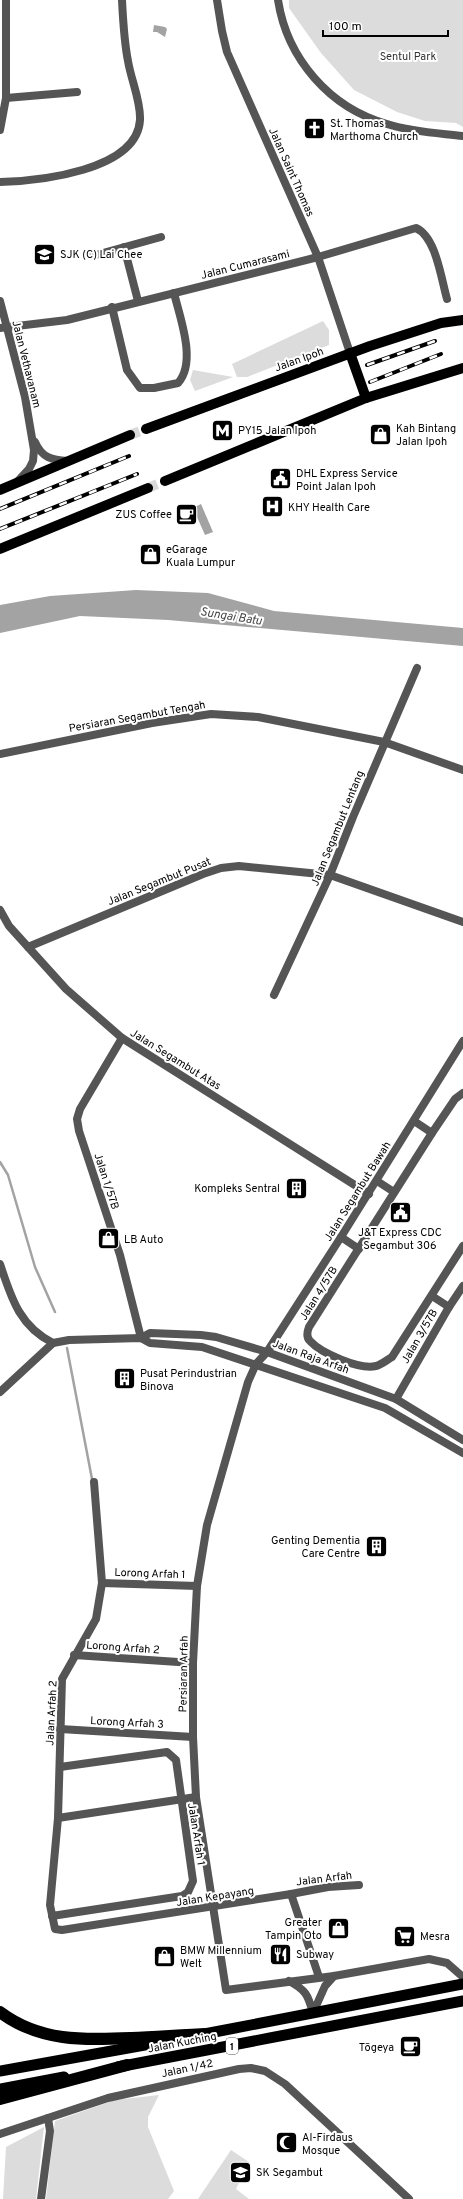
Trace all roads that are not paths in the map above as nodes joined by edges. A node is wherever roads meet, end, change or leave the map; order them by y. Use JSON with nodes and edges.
{"nodes":[{"id":1,"x":6,"y":0,"type":"edge"},
{"id":2,"x":122,"y":0,"type":"edge"},
{"id":3,"x":217,"y":0,"type":"edge"},
{"id":4,"x":278,"y":0,"type":"edge"},
{"id":5,"x":78,"y":92,"type":"dead end"},
{"id":6,"x":6,"y":98,"type":"junction"},
{"id":7,"x":0,"y":130,"type":"edge"},
{"id":8,"x":459,"y":136,"type":"edge"},
{"id":9,"x":463,"y":142,"type":"edge"},
{"id":10,"x":0,"y":182,"type":"edge"},
{"id":11,"x":161,"y":237,"type":"dead end"},
{"id":12,"x":124,"y":247,"type":"junction"},
{"id":13,"x":92,"y":256,"type":"dead end"},
{"id":14,"x":318,"y":257,"type":"junction"},
{"id":15,"x":174,"y":293,"type":"junction"},
{"id":16,"x":447,"y":299,"type":"dead end"},
{"id":17,"x":0,"y":301,"type":"edge"},
{"id":18,"x":138,"y":301,"type":"junction"},
{"id":19,"x":112,"y":307,"type":"junction"},
{"id":20,"x":463,"y":320,"type":"edge"},
{"id":21,"x":3,"y":327,"type":"edge"},
{"id":22,"x":350,"y":353,"type":"junction"},
{"id":23,"x":463,"y":368,"type":"edge"},
{"id":24,"x":366,"y":398,"type":"junction"},
{"id":25,"x":146,"y":429,"type":"tunnel mouth"},
{"id":26,"x":32,"y":434,"type":"junction"},
{"id":27,"x":130,"y":435,"type":"tunnel mouth"},
{"id":28,"x":68,"y":461,"type":"junction"},
{"id":29,"x":164,"y":481,"type":"tunnel mouth"},
{"id":30,"x":15,"y":484,"type":"junction"},
{"id":31,"x":148,"y":488,"type":"tunnel mouth"},
{"id":32,"x":0,"y":490,"type":"edge"},
{"id":33,"x":0,"y":549,"type":"edge"},
{"id":34,"x":417,"y":668,"type":"dead end"},
{"id":35,"x":384,"y":742,"type":"junction"},
{"id":36,"x":0,"y":754,"type":"edge"},
{"id":37,"x":463,"y":770,"type":"edge"},
{"id":38,"x":330,"y":875,"type":"junction"},
{"id":39,"x":0,"y":910,"type":"edge"},
{"id":40,"x":463,"y":922,"type":"edge"},
{"id":41,"x":28,"y":947,"type":"junction"},
{"id":42,"x":274,"y":995,"type":"dead end"},
{"id":43,"x":122,"y":1038,"type":"junction"},
{"id":44,"x":463,"y":1041,"type":"edge"},
{"id":45,"x":463,"y":1093,"type":"edge"},
{"id":46,"x":414,"y":1121,"type":"junction"},
{"id":47,"x":432,"y":1132,"type":"junction"},
{"id":48,"x":377,"y":1181,"type":"junction"},
{"id":49,"x":394,"y":1192,"type":"junction"},
{"id":50,"x":369,"y":1194,"type":"junction"},
{"id":51,"x":341,"y":1237,"type":"junction"},
{"id":52,"x":463,"y":1246,"type":"edge"},
{"id":53,"x":360,"y":1249,"type":"junction"},
{"id":54,"x":0,"y":1264,"type":"edge"},
{"id":55,"x":463,"y":1286,"type":"edge"},
{"id":56,"x":432,"y":1296,"type":"junction"},
{"id":57,"x":449,"y":1307,"type":"junction"},
{"id":58,"x":141,"y":1338,"type":"junction"},
{"id":59,"x":53,"y":1343,"type":"junction"},
{"id":60,"x":267,"y":1352,"type":"junction"},
{"id":61,"x":256,"y":1364,"type":"junction"},
{"id":62,"x":0,"y":1392,"type":"edge"},
{"id":63,"x":396,"y":1399,"type":"junction"},
{"id":64,"x":463,"y":1440,"type":"edge"},
{"id":65,"x":463,"y":1453,"type":"edge"},
{"id":66,"x":94,"y":1482,"type":"dead end"},
{"id":67,"x":102,"y":1583,"type":"junction"},
{"id":68,"x":197,"y":1586,"type":"junction"},
{"id":69,"x":74,"y":1655,"type":"junction"},
{"id":70,"x":193,"y":1663,"type":"junction"},
{"id":71,"x":60,"y":1730,"type":"junction"},
{"id":72,"x":193,"y":1737,"type":"junction"},
{"id":73,"x":60,"y":1767,"type":"junction"},
{"id":74,"x":196,"y":1797,"type":"junction"},
{"id":75,"x":181,"y":1799,"type":"junction"},
{"id":76,"x":58,"y":1818,"type":"junction"},
{"id":77,"x":359,"y":1885,"type":"dead end"},
{"id":78,"x":291,"y":1894,"type":"junction"},
{"id":79,"x":212,"y":1908,"type":"junction"},
{"id":80,"x":52,"y":1916,"type":"junction"},
{"id":81,"x":55,"y":1929,"type":"joint"},
{"id":82,"x":334,"y":1976,"type":"junction"},
{"id":83,"x":463,"y":1977,"type":"edge"},
{"id":84,"x":319,"y":1978,"type":"junction"},
{"id":85,"x":289,"y":1981,"type":"junction"},
{"id":86,"x":463,"y":1984,"type":"edge"},
{"id":87,"x":463,"y":2001,"type":"edge"},
{"id":88,"x":0,"y":2012,"type":"edge"},
{"id":89,"x":314,"y":2013,"type":"junction"},
{"id":90,"x":208,"y":2034,"type":"junction"},
{"id":91,"x":127,"y":2065,"type":"junction"},
{"id":92,"x":0,"y":2071,"type":"edge"},
{"id":93,"x":0,"y":2089,"type":"edge"},
{"id":94,"x":0,"y":2099,"type":"edge"},
{"id":95,"x":48,"y":2118,"type":"junction"},
{"id":96,"x":0,"y":2134,"type":"edge"},
{"id":97,"x":41,"y":2199,"type":"edge"},
{"id":98,"x":409,"y":2199,"type":"edge"}],
"edges":[{"from":1,"to":6,"type":"street"},
{"from":2,"to":10,"type":"street"},
{"from":3,"to":14,"type":"street","name":"Jalan Saint Thomas"},
{"from":4,"to":8,"type":"street"},
{"from":5,"to":6,"type":"street"},
{"from":6,"to":7,"type":"street"},
{"from":8,"to":9,"type":"street"},
{"from":11,"to":12,"type":"street"},
{"from":12,"to":13,"type":"street"},
{"from":12,"to":18,"type":"street"},
{"from":14,"to":15,"type":"street","name":"Jalan Cumarasami"},
{"from":14,"to":16,"type":"street","name":"Jalan Cumarasami"},
{"from":14,"to":22,"type":"street","name":"Jalan Saint Thomas"},
{"from":15,"to":18,"type":"street","name":"Jalan Cumarasami"},
{"from":15,"to":19,"type":"street"},
{"from":17,"to":21,"type":"street","name":"Jalan Vethavanam"},
{"from":18,"to":19,"type":"street","name":"Jalan Cumarasami"},
{"from":19,"to":21,"type":"street","name":"Jalan Cumarasami"},
{"from":20,"to":22,"type":"main road","name":"Jalan Ipoh"},
{"from":21,"to":26,"type":"street","name":"Jalan Vethavanam"},
{"from":22,"to":24,"type":"main road"},
{"from":22,"to":25,"type":"main road","name":"Jalan Ipoh"},
{"from":23,"to":24,"type":"main road"},
{"from":24,"to":29,"type":"main road"},
{"from":26,"to":28,"type":"street"},
{"from":26,"to":30,"type":"street"},
{"from":27,"to":28,"type":"main road"},
{"from":28,"to":30,"type":"main road"},
{"from":30,"to":32,"type":"main road"},
{"from":31,"to":33,"type":"main road"},
{"from":34,"to":35,"type":"street","name":"Jalan Segambut Lentang"},
{"from":35,"to":36,"type":"street","name":"Persiaran Segambut Tengah"},
{"from":35,"to":37,"type":"street","name":"Persiaran Segambut Tengah"},
{"from":35,"to":38,"type":"street","name":"Jalan Segambut Lentang"},
{"from":38,"to":40,"type":"street","name":"Jalan Segambut Pusat"},
{"from":38,"to":41,"type":"street","name":"Jalan Segambut Pusat"},
{"from":38,"to":42,"type":"street","name":"Jalan Segambut Lentang"},
{"from":39,"to":41,"type":"street","name":"Jalan Segambut Atas"},
{"from":41,"to":43,"type":"street","name":"Jalan Segambut Atas"},
{"from":43,"to":50,"type":"street","name":"Jalan Segambut Atas"},
{"from":43,"to":58,"type":"street","name":"Jalan 1/57B"},
{"from":44,"to":46,"type":"street","name":"Jalan Segambut Bawah"},
{"from":45,"to":47,"type":"street","name":"Jalan 4/57B"},
{"from":46,"to":47,"type":"street"},
{"from":46,"to":48,"type":"street","name":"Jalan Segambut Bawah"},
{"from":47,"to":49,"type":"street","name":"Jalan 4/57B"},
{"from":48,"to":49,"type":"street"},
{"from":48,"to":50,"type":"street","name":"Jalan Segambut Bawah"},
{"from":49,"to":53,"type":"street","name":"Jalan 4/57B"},
{"from":50,"to":51,"type":"street","name":"Jalan Segambut Bawah"},
{"from":51,"to":53,"type":"street"},
{"from":51,"to":60,"type":"street","name":"Jalan Segambut Bawah"},
{"from":52,"to":56,"type":"street","name":"Jalan 4/57B"},
{"from":53,"to":56,"type":"street","name":"Jalan 4/57B"},
{"from":54,"to":59,"type":"street"},
{"from":55,"to":57,"type":"street","name":"Jalan 3/57B"},
{"from":56,"to":57,"type":"street"},
{"from":57,"to":63,"type":"street","name":"Jalan 3/57B"},
{"from":58,"to":59,"type":"street","name":"Jalan Raja Arfah"},
{"from":58,"to":60,"type":"street","name":"Jalan Raja Arfah"},
{"from":58,"to":61,"type":"street","name":"Jalan Raja Arfah"},
{"from":59,"to":62,"type":"street"},
{"from":60,"to":61,"type":"street","name":"Jalan Segambut Bawah"},
{"from":60,"to":63,"type":"street","name":"Jalan Raja Arfah"},
{"from":61,"to":65,"type":"street","name":"Jalan Raja Arfah"},
{"from":61,"to":68,"type":"street","name":"Persiaran Arfah"},
{"from":63,"to":64,"type":"street","name":"Jalan Raja Arfah"},
{"from":66,"to":67,"type":"street","name":"Jalan Arfah 2"},
{"from":67,"to":68,"type":"street","name":"Lorong Arfah 1"},
{"from":67,"to":69,"type":"street","name":"Jalan Arfah 2"},
{"from":68,"to":70,"type":"street","name":"Persiaran Arfah"},
{"from":69,"to":70,"type":"street","name":"Lorong Arfah 2"},
{"from":69,"to":71,"type":"street","name":"Jalan Arfah 2"},
{"from":70,"to":72,"type":"street","name":"Persiaran Arfah"},
{"from":71,"to":72,"type":"street","name":"Lorong Arfah 3"},
{"from":71,"to":73,"type":"street","name":"Jalan Arfah 2"},
{"from":72,"to":74,"type":"street","name":"Persiaran Arfah"},
{"from":73,"to":75,"type":"street","name":"Jalan Arfah 1"},
{"from":73,"to":76,"type":"street","name":"Jalan Arfah 2"},
{"from":74,"to":75,"type":"street"},
{"from":74,"to":79,"type":"street","name":"Persiaran Arfah"},
{"from":75,"to":76,"type":"street"},
{"from":75,"to":80,"type":"street","name":"Jalan Arfah 1"},
{"from":76,"to":80,"type":"street","name":"Jalan Arfah 2"},
{"from":77,"to":78,"type":"street","name":"Jalan Arfah"},
{"from":78,"to":79,"type":"street","name":"Jalan Kepayang"},
{"from":78,"to":84,"type":"street"},
{"from":79,"to":81,"type":"street","name":"Jalan Kepayang"},
{"from":79,"to":85,"type":"street","name":"Persiaran Arfah"},
{"from":80,"to":81,"type":"street","name":"Jalan Arfah 2"},
{"from":82,"to":83,"type":"street"},
{"from":82,"to":84,"type":"street"},
{"from":82,"to":89,"type":"street"},
{"from":84,"to":85,"type":"street"},
{"from":85,"to":89,"type":"street"},
{"from":86,"to":89,"type":"highway","name":"Jalan Kuching","number":"1"},
{"from":87,"to":91,"type":"highway","name":"Jalan Kuching","number":"1"},
{"from":88,"to":90,"type":"highway"},
{"from":89,"to":90,"type":"highway","name":"Jalan Kuching","number":"1"},
{"from":90,"to":92,"type":"highway","name":"Jalan Kuching","number":"1"},
{"from":91,"to":93,"type":"highway","name":"Jalan Kuching","number":"1"},
{"from":91,"to":94,"type":"highway"},
{"from":95,"to":96,"type":"street","name":"Jalan 1/42"},
{"from":95,"to":97,"type":"street"},
{"from":95,"to":98,"type":"street","name":"Jalan 1/42"}]}
